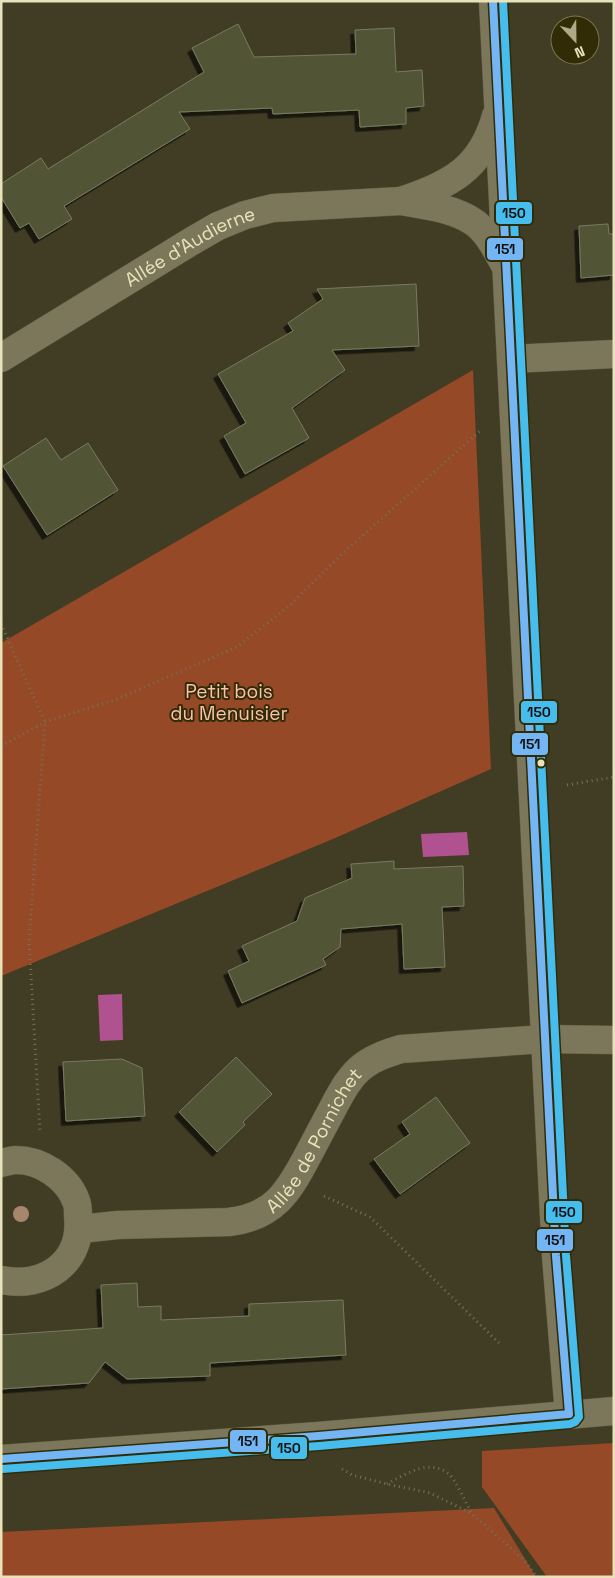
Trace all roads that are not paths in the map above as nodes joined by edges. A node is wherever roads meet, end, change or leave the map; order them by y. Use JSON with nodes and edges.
{"nodes":[{"id":1,"x":493,"y":1,"type":"edge"},
{"id":2,"x":498,"y":108,"type":"junction"},
{"id":3,"x":400,"y":201,"type":"junction"},
{"id":4,"x":506,"y":267,"type":"junction"},
{"id":5,"x":614,"y":354,"type":"edge"},
{"id":6,"x":1,"y":358,"type":"edge"},
{"id":7,"x":511,"y":359,"type":"junction"},
{"id":8,"x":544,"y":1039,"type":"junction"},
{"id":9,"x":614,"y":1040,"type":"edge"},
{"id":10,"x":1,"y":1163,"type":"edge"},
{"id":11,"x":80,"y":1228,"type":"junction"},
{"id":12,"x":1,"y":1280,"type":"edge"},
{"id":13,"x":614,"y":1411,"type":"edge"},
{"id":14,"x":569,"y":1414,"type":"junction"},
{"id":15,"x":1,"y":1459,"type":"edge"}],
"edges":[{"from":1,"to":2,"type":"street"},
{"from":2,"to":3,"type":"street","name":"Allée d'Audierne"},
{"from":2,"to":4,"type":"street"},
{"from":3,"to":4,"type":"street","name":"Allée d'Audierne"},
{"from":3,"to":6,"type":"street","name":"Allée d'Audierne"},
{"from":4,"to":7,"type":"street"},
{"from":5,"to":7,"type":"street"},
{"from":7,"to":8,"type":"street"},
{"from":8,"to":9,"type":"street","name":"Allée de Pornichet"},
{"from":8,"to":11,"type":"street","name":"Allée de Pornichet"},
{"from":8,"to":14,"type":"street"},
{"from":10,"to":11,"type":"street"},
{"from":11,"to":12,"type":"street"},
{"from":13,"to":14,"type":"street"},
{"from":14,"to":15,"type":"street"}]}
